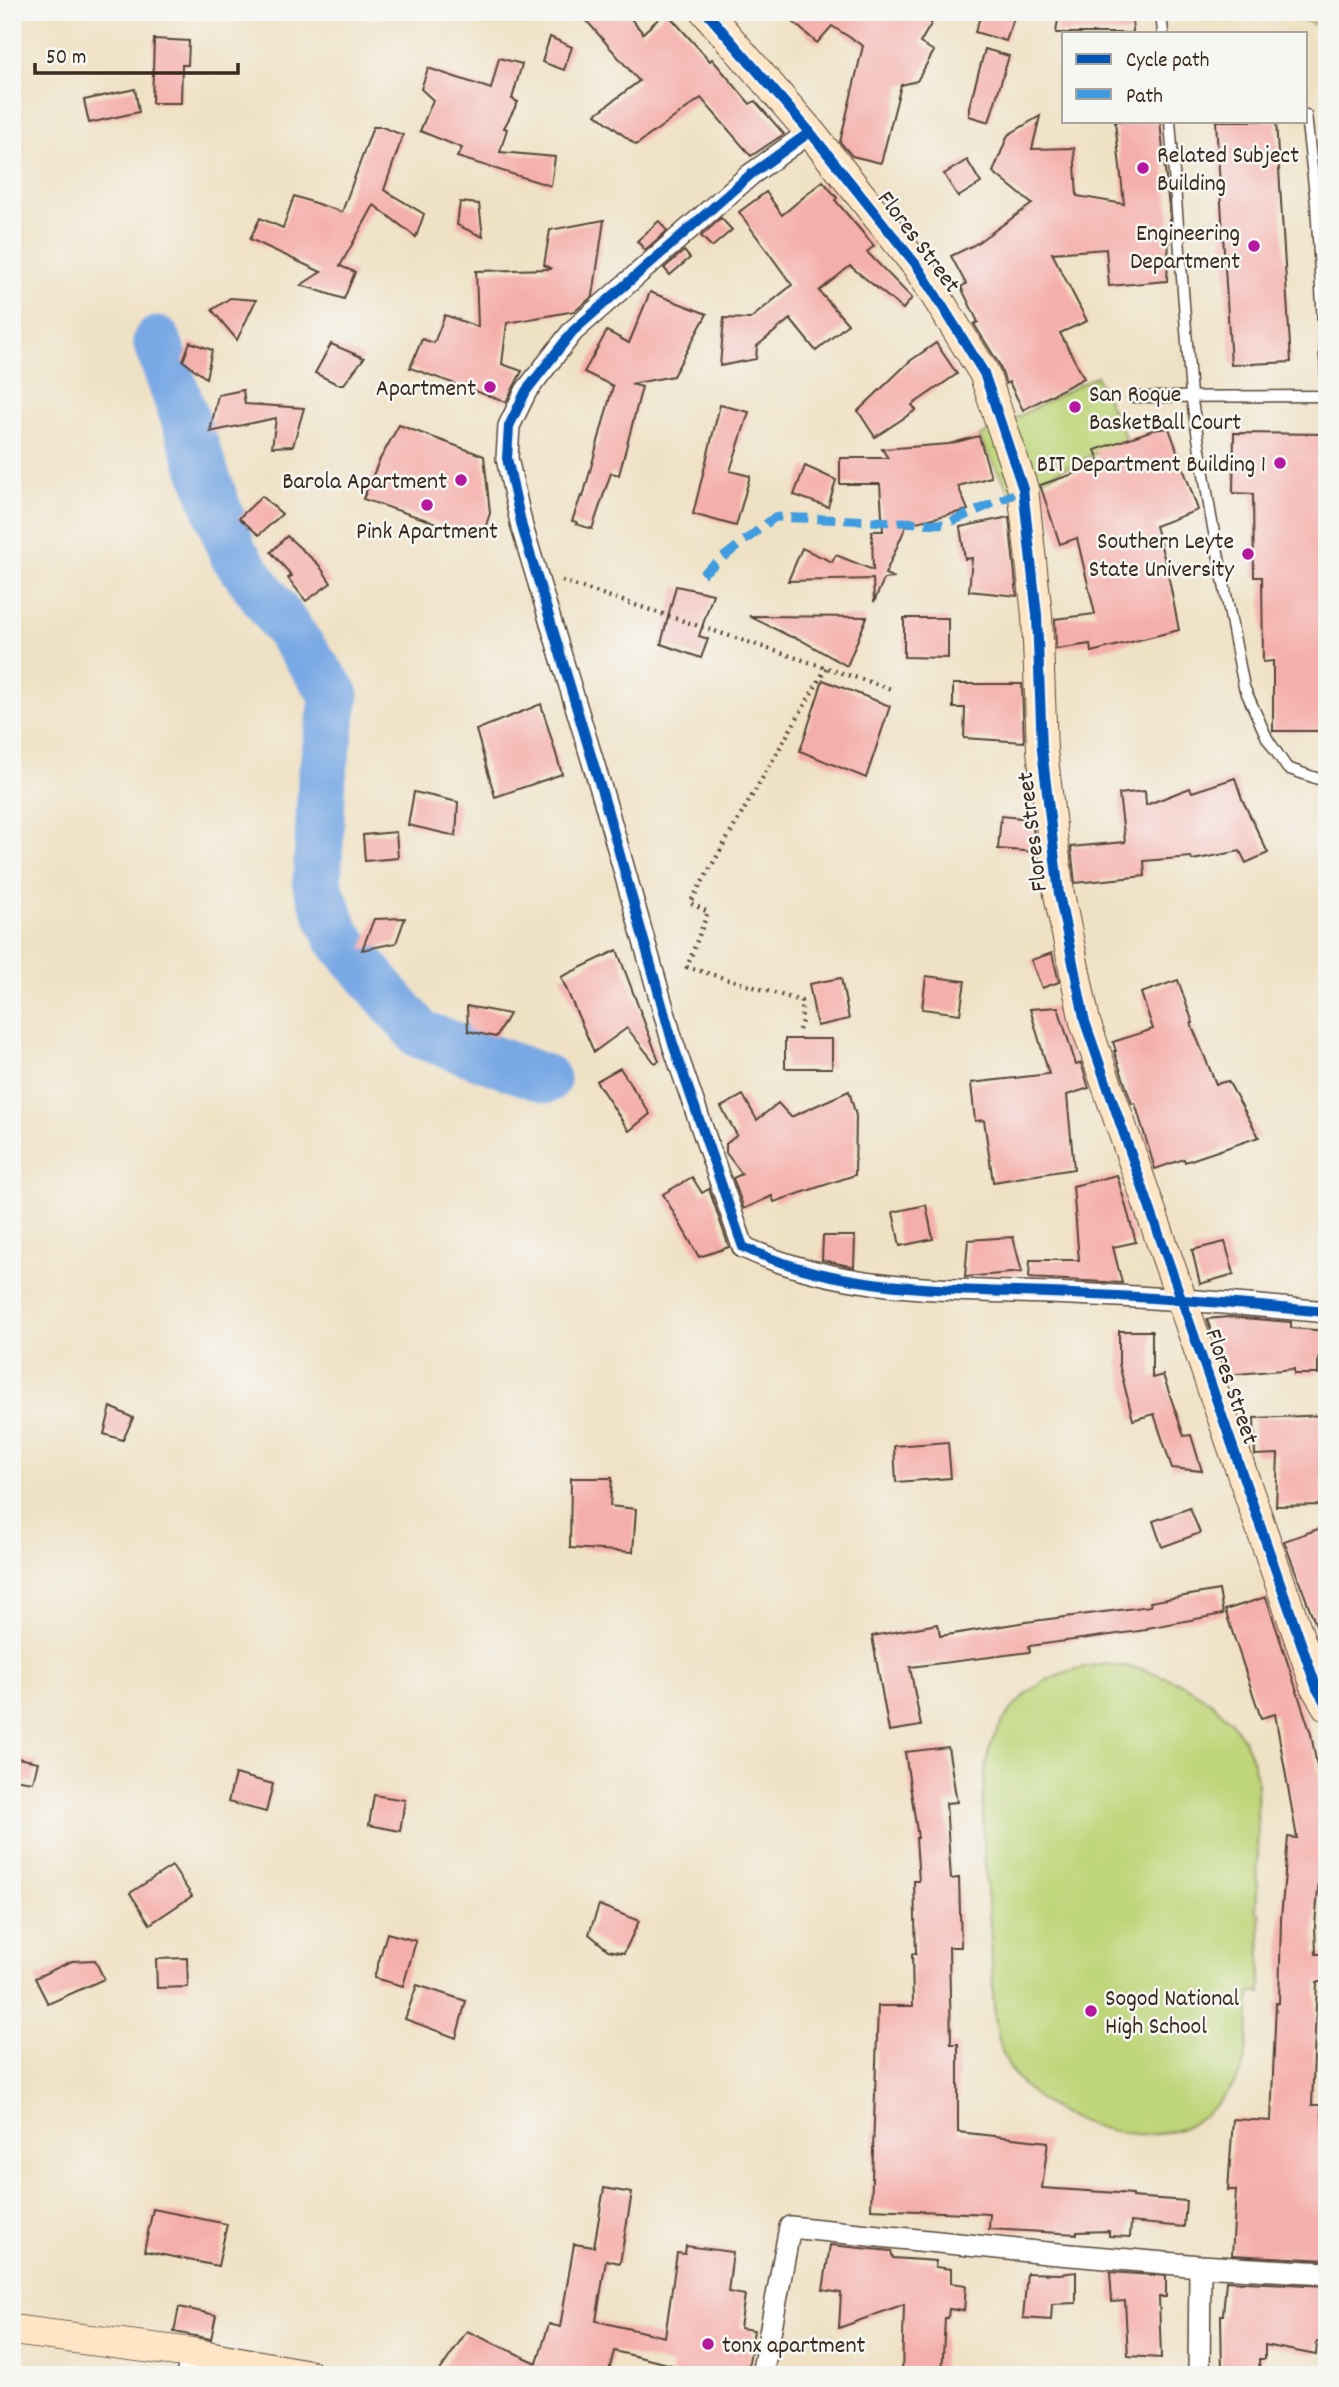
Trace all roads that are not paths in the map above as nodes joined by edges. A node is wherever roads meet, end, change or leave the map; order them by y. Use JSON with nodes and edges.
{"nodes":[{"id":1,"x":706,"y":12,"type":"edge"},
{"id":2,"x":1161,"y":12,"type":"edge"},
{"id":3,"x":1163,"y":32,"type":"edge"},
{"id":4,"x":1170,"y":122,"type":"edge"},
{"id":5,"x":1307,"y":122,"type":"edge"},
{"id":6,"x":810,"y":132,"type":"junction"},
{"id":7,"x":1321,"y":214,"type":"edge"},
{"id":8,"x":1327,"y":393,"type":"edge"},
{"id":9,"x":1191,"y":396,"type":"junction"},
{"id":10,"x":1133,"y":397,"type":"dead end"},
{"id":11,"x":1327,"y":782,"type":"edge"},
{"id":12,"x":1181,"y":1298,"type":"junction"},
{"id":13,"x":1327,"y":1312,"type":"edge"},
{"id":14,"x":1327,"y":1706,"type":"edge"},
{"id":15,"x":1200,"y":2266,"type":"junction"},
{"id":16,"x":1327,"y":2273,"type":"edge"},
{"id":17,"x":12,"y":2330,"type":"edge"},
{"id":18,"x":190,"y":2364,"type":"edge"},
{"id":19,"x":308,"y":2375,"type":"edge"},
{"id":20,"x":762,"y":2375,"type":"edge"},
{"id":21,"x":1199,"y":2375,"type":"edge"}],
"edges":[{"from":1,"to":6,"type":"street","name":"Flores Street"},
{"from":2,"to":3,"type":"lane"},
{"from":4,"to":9,"type":"lane"},
{"from":5,"to":7,"type":"lane"},
{"from":6,"to":12,"type":"street","name":"Flores Street"},
{"from":6,"to":12,"type":"street"},
{"from":7,"to":8,"type":"lane"},
{"from":8,"to":9,"type":"lane"},
{"from":9,"to":10,"type":"lane"},
{"from":9,"to":11,"type":"lane"},
{"from":12,"to":13,"type":"street"},
{"from":12,"to":14,"type":"street","name":"Flores Street"},
{"from":15,"to":16,"type":"street"},
{"from":15,"to":20,"type":"street"},
{"from":15,"to":21,"type":"street"},
{"from":17,"to":18,"type":"street"},
{"from":18,"to":19,"type":"street"}]}
